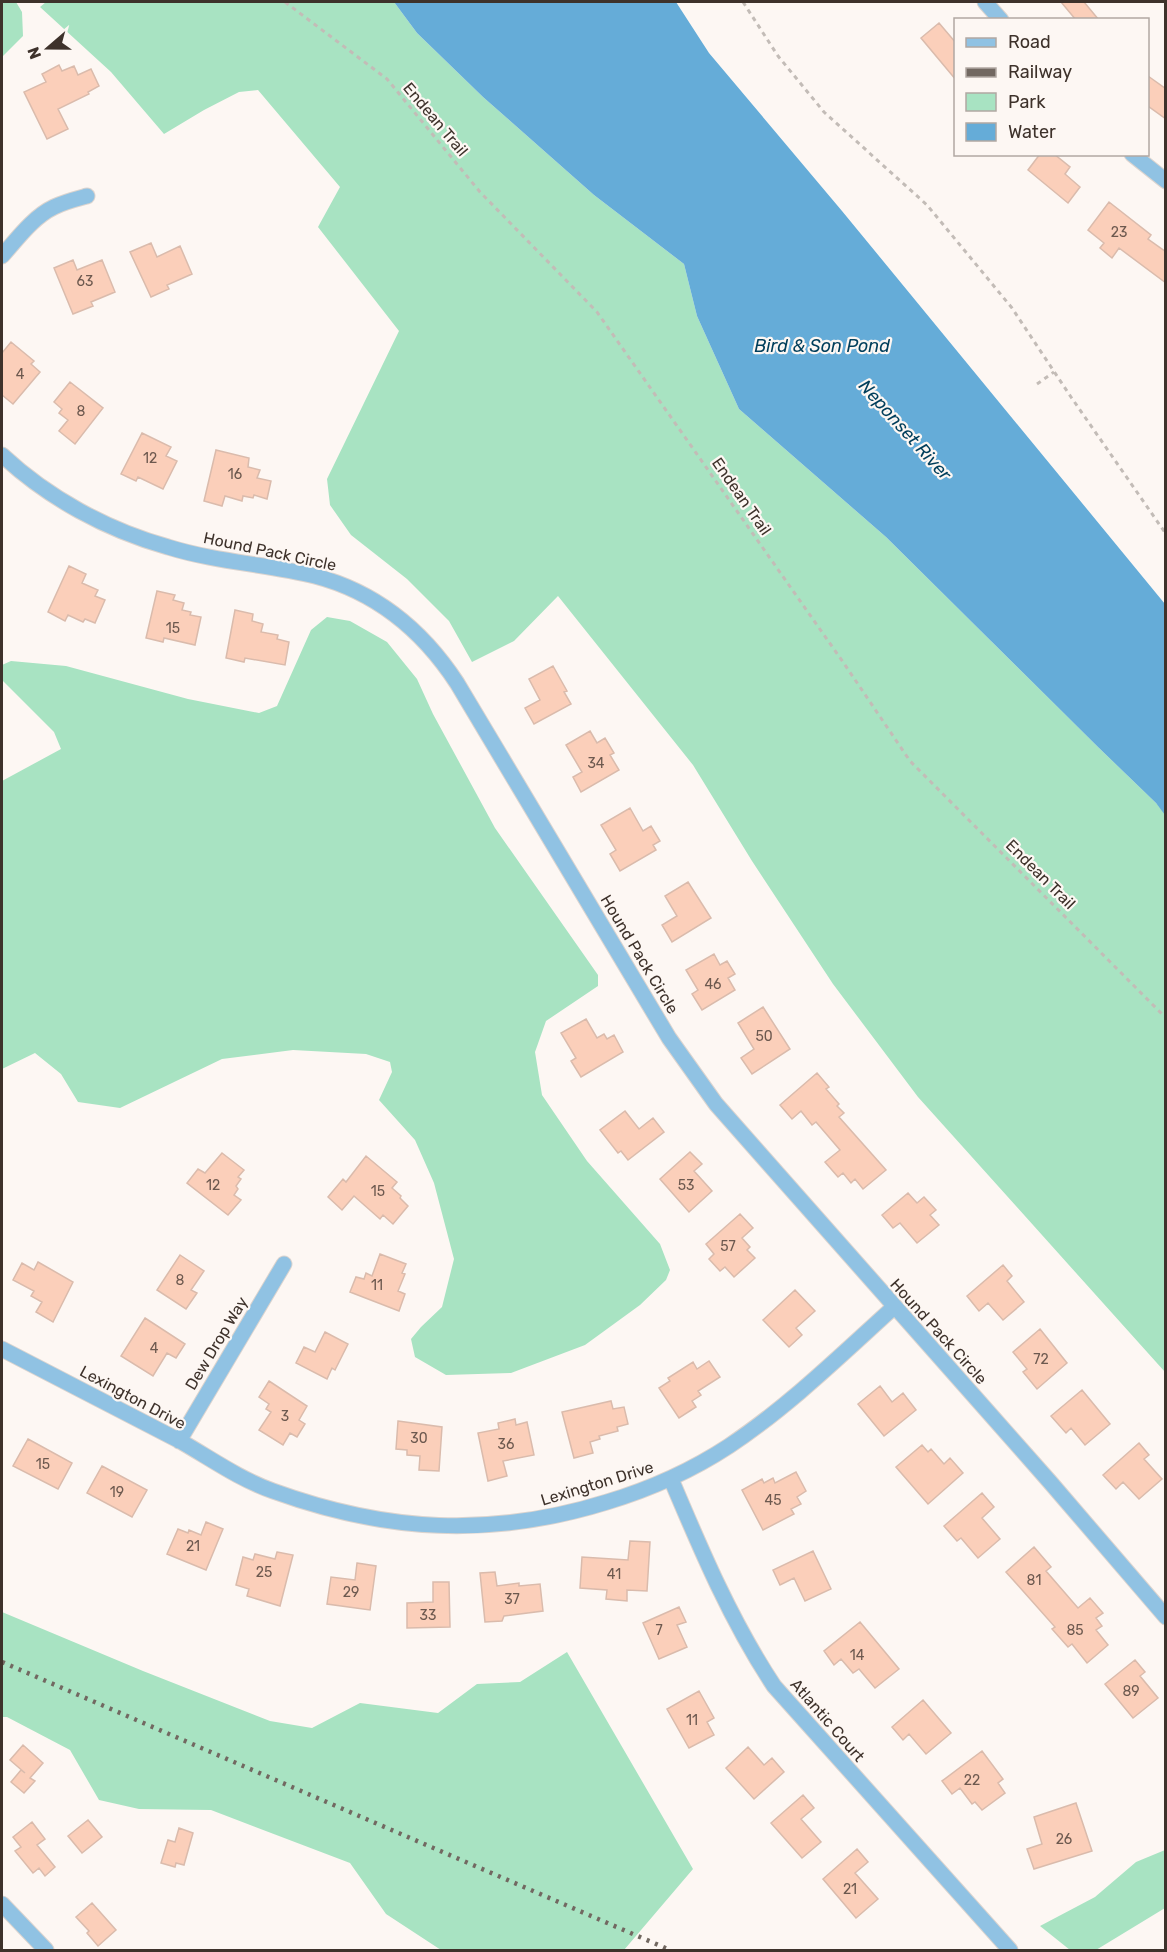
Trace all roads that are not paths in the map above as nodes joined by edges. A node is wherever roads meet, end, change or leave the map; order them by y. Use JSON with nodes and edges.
{"nodes":[{"id":1,"x":985,"y":2,"type":"edge"},
{"id":2,"x":999,"y":18,"type":"edge"},
{"id":3,"x":1135,"y":156,"type":"edge"},
{"id":4,"x":1166,"y":181,"type":"edge"},
{"id":5,"x":87,"y":196,"type":"dead end"},
{"id":6,"x":2,"y":256,"type":"edge"},
{"id":7,"x":2,"y":455,"type":"edge"},
{"id":8,"x":284,"y":1264,"type":"dead end"},
{"id":9,"x":894,"y":1307,"type":"junction"},
{"id":10,"x":2,"y":1349,"type":"edge"},
{"id":11,"x":179,"y":1441,"type":"junction"},
{"id":12,"x":671,"y":1479,"type":"junction"},
{"id":13,"x":1166,"y":1617,"type":"edge"},
{"id":14,"x":2,"y":1904,"type":"edge"},
{"id":15,"x":46,"y":1950,"type":"edge"},
{"id":16,"x":1010,"y":1950,"type":"edge"}],
"edges":[{"from":1,"to":2,"type":"street"},
{"from":3,"to":4,"type":"street"},
{"from":5,"to":6,"type":"street"},
{"from":7,"to":9,"type":"street","name":"Hound Pack Circle"},
{"from":8,"to":11,"type":"street","name":"Dew Drop Way"},
{"from":9,"to":12,"type":"street","name":"Lexington Drive"},
{"from":9,"to":13,"type":"street","name":"Hound Pack Circle"},
{"from":10,"to":11,"type":"street","name":"Lexington Drive"},
{"from":11,"to":12,"type":"street","name":"Lexington Drive"},
{"from":12,"to":16,"type":"street","name":"Atlantic Court"},
{"from":14,"to":15,"type":"street"}]}
